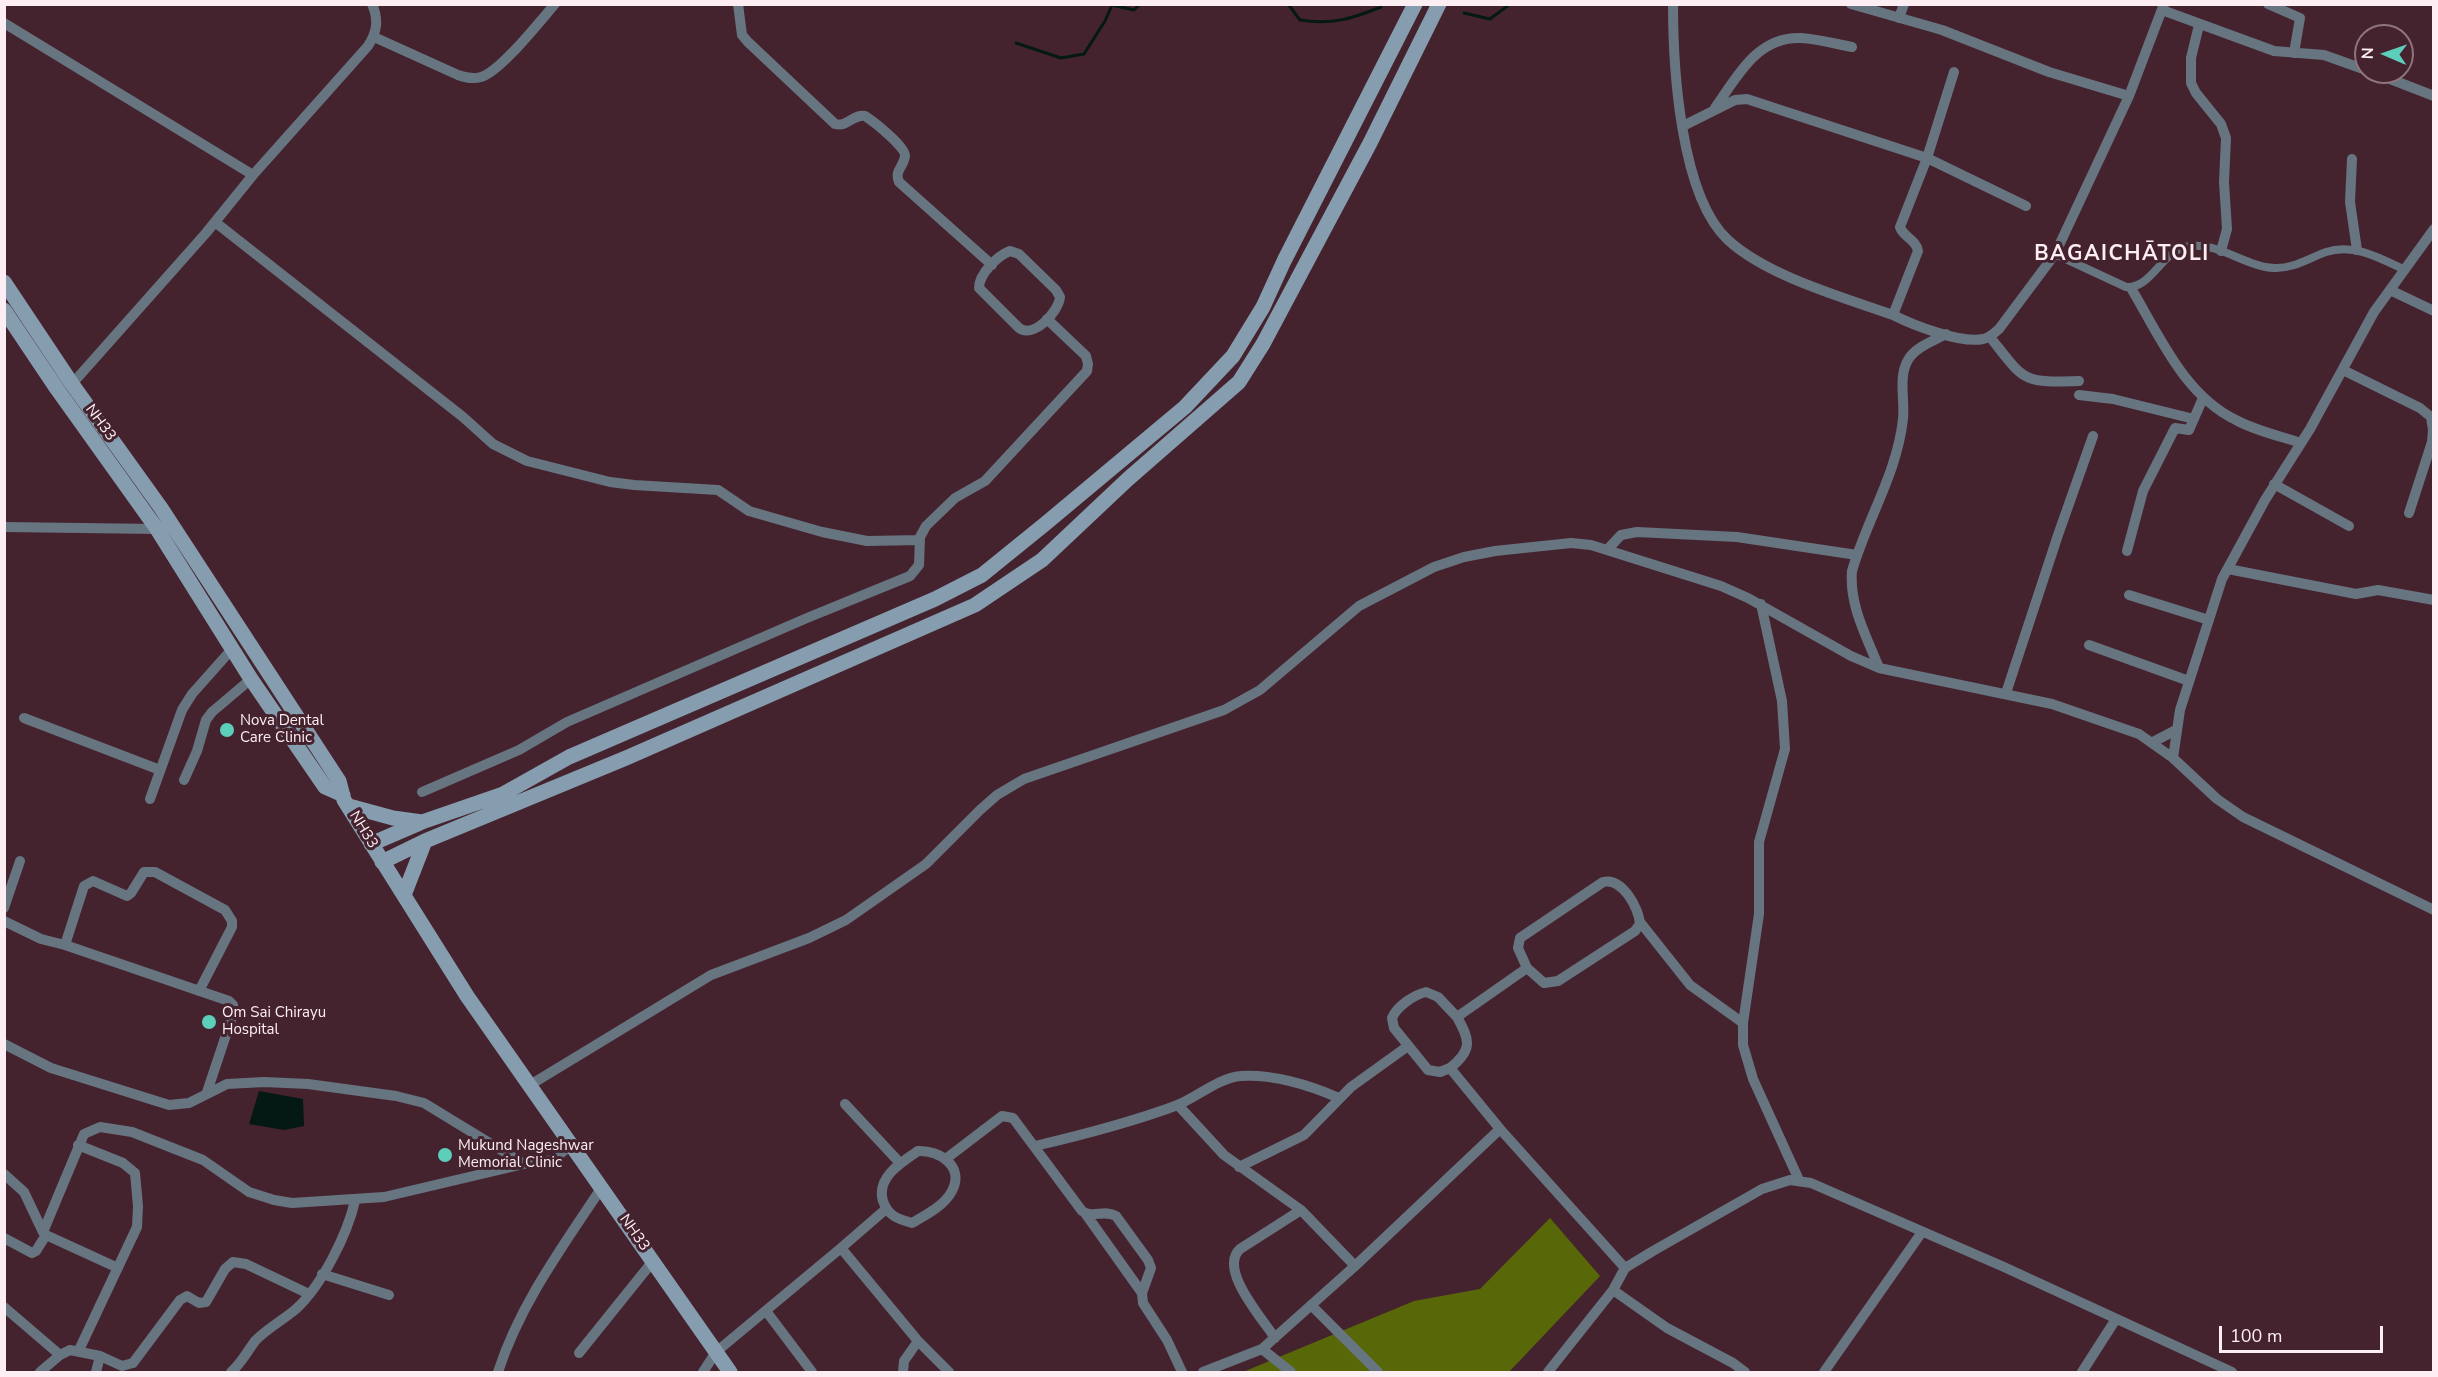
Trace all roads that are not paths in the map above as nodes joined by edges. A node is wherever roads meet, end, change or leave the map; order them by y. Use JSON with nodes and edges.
{"nodes":[{"id":1,"x":372,"y":4,"type":"edge"},
{"id":2,"x":555,"y":4,"type":"edge"},
{"id":3,"x":738,"y":4,"type":"edge"},
{"id":4,"x":1415,"y":4,"type":"edge"},
{"id":5,"x":1439,"y":4,"type":"edge"},
{"id":6,"x":1673,"y":4,"type":"edge"},
{"id":7,"x":1851,"y":4,"type":"edge"},
{"id":8,"x":1904,"y":4,"type":"edge"},
{"id":9,"x":2268,"y":4,"type":"edge"},
{"id":10,"x":2163,"y":7,"type":"edge"},
{"id":11,"x":1899,"y":18,"type":"junction"},
{"id":12,"x":4,"y":24,"type":"edge"},
{"id":13,"x":2199,"y":25,"type":"junction"},
{"id":14,"x":374,"y":37,"type":"junction"},
{"id":15,"x":1852,"y":47,"type":"dead end"},
{"id":16,"x":2294,"y":53,"type":"junction"},
{"id":17,"x":2354,"y":66,"type":"edge"},
{"id":18,"x":1954,"y":72,"type":"dead end"},
{"id":19,"x":2402,"y":84,"type":"edge"},
{"id":20,"x":2129,"y":96,"type":"junction"},
{"id":21,"x":2433,"y":96,"type":"edge"},
{"id":22,"x":1713,"y":111,"type":"junction"},
{"id":23,"x":1683,"y":126,"type":"junction"},
{"id":24,"x":1927,"y":158,"type":"junction"},
{"id":25,"x":2352,"y":159,"type":"dead end"},
{"id":26,"x":253,"y":175,"type":"junction"},
{"id":27,"x":2026,"y":206,"type":"dead end"},
{"id":28,"x":215,"y":222,"type":"junction"},
{"id":29,"x":2433,"y":229,"type":"edge"},
{"id":30,"x":2357,"y":250,"type":"junction"},
{"id":31,"x":2221,"y":251,"type":"junction"},
{"id":32,"x":2055,"y":254,"type":"junction"},
{"id":33,"x":992,"y":265,"type":"junction"},
{"id":34,"x":2405,"y":270,"type":"junction"},
{"id":35,"x":4,"y":282,"type":"edge"},
{"id":36,"x":2132,"y":288,"type":"junction"},
{"id":37,"x":2390,"y":290,"type":"junction"},
{"id":38,"x":4,"y":309,"type":"edge"},
{"id":39,"x":2433,"y":311,"type":"edge"},
{"id":40,"x":1893,"y":315,"type":"junction"},
{"id":41,"x":1047,"y":319,"type":"junction"},
{"id":42,"x":1946,"y":334,"type":"junction"},
{"id":43,"x":1990,"y":336,"type":"junction"},
{"id":44,"x":2343,"y":369,"type":"junction"},
{"id":45,"x":2079,"y":381,"type":"dead end"},
{"id":46,"x":72,"y":384,"type":"junction"},
{"id":47,"x":2079,"y":395,"type":"dead end"},
{"id":48,"x":2203,"y":398,"type":"junction"},
{"id":49,"x":2194,"y":419,"type":"junction"},
{"id":50,"x":2093,"y":436,"type":"dead end"},
{"id":51,"x":2301,"y":443,"type":"junction"},
{"id":52,"x":2274,"y":484,"type":"junction"},
{"id":53,"x":2409,"y":513,"type":"dead end"},
{"id":54,"x":2349,"y":526,"type":"dead end"},
{"id":55,"x":4,"y":527,"type":"edge"},
{"id":56,"x":157,"y":529,"type":"junction"},
{"id":57,"x":920,"y":540,"type":"junction"},
{"id":58,"x":1607,"y":550,"type":"junction"},
{"id":59,"x":2127,"y":551,"type":"dead end"},
{"id":60,"x":1857,"y":555,"type":"junction"},
{"id":61,"x":2228,"y":569,"type":"junction"},
{"id":62,"x":2129,"y":595,"type":"dead end"},
{"id":63,"x":2433,"y":600,"type":"edge"},
{"id":64,"x":1761,"y":604,"type":"junction"},
{"id":65,"x":2209,"y":620,"type":"junction"},
{"id":66,"x":2089,"y":645,"type":"dead end"},
{"id":67,"x":232,"y":649,"type":"junction"},
{"id":68,"x":1880,"y":668,"type":"junction"},
{"id":69,"x":251,"y":679,"type":"junction"},
{"id":70,"x":2189,"y":681,"type":"junction"},
{"id":71,"x":2006,"y":693,"type":"junction"},
{"id":72,"x":24,"y":718,"type":"dead end"},
{"id":73,"x":2176,"y":730,"type":"junction"},
{"id":74,"x":2153,"y":742,"type":"junction"},
{"id":75,"x":2174,"y":758,"type":"junction"},
{"id":76,"x":160,"y":770,"type":"junction"},
{"id":77,"x":184,"y":780,"type":"dead end"},
{"id":78,"x":423,"y":792,"type":"dead end"},
{"id":79,"x":150,"y":799,"type":"dead end"},
{"id":80,"x":346,"y":801,"type":"junction"},
{"id":81,"x":422,"y":822,"type":"junction"},
{"id":82,"x":425,"y":841,"type":"junction"},
{"id":83,"x":372,"y":844,"type":"junction"},
{"id":84,"x":20,"y":861,"type":"dead end"},
{"id":85,"x":382,"y":862,"type":"junction"},
{"id":86,"x":404,"y":895,"type":"junction"},
{"id":87,"x":4,"y":908,"type":"edge"},
{"id":88,"x":2433,"y":910,"type":"edge"},
{"id":89,"x":4,"y":921,"type":"edge"},
{"id":90,"x":1640,"y":922,"type":"junction"},
{"id":91,"x":64,"y":945,"type":"junction"},
{"id":92,"x":1527,"y":968,"type":"junction"},
{"id":93,"x":199,"y":991,"type":"junction"},
{"id":94,"x":1456,"y":1017,"type":"junction"},
{"id":95,"x":1743,"y":1023,"type":"junction"},
{"id":96,"x":4,"y":1044,"type":"edge"},
{"id":97,"x":1408,"y":1046,"type":"junction"},
{"id":98,"x":1450,"y":1068,"type":"junction"},
{"id":99,"x":530,"y":1086,"type":"junction"},
{"id":100,"x":207,"y":1092,"type":"junction"},
{"id":101,"x":1338,"y":1098,"type":"junction"},
{"id":102,"x":844,"y":1104,"type":"dead end"},
{"id":103,"x":1178,"y":1105,"type":"junction"},
{"id":104,"x":1500,"y":1129,"type":"junction"},
{"id":105,"x":571,"y":1144,"type":"junction"},
{"id":106,"x":78,"y":1145,"type":"junction"},
{"id":107,"x":1035,"y":1146,"type":"junction"},
{"id":108,"x":947,"y":1158,"type":"junction"},
{"id":109,"x":900,"y":1163,"type":"junction"},
{"id":110,"x":524,"y":1164,"type":"junction"},
{"id":111,"x":1239,"y":1167,"type":"junction"},
{"id":112,"x":4,"y":1174,"type":"edge"},
{"id":113,"x":1799,"y":1180,"type":"junction"},
{"id":114,"x":602,"y":1187,"type":"junction"},
{"id":115,"x":355,"y":1201,"type":"junction"},
{"id":116,"x":886,"y":1209,"type":"junction"},
{"id":117,"x":1301,"y":1210,"type":"junction"},
{"id":118,"x":1084,"y":1213,"type":"junction"},
{"id":119,"x":1922,"y":1232,"type":"junction"},
{"id":120,"x":44,"y":1233,"type":"junction"},
{"id":121,"x":4,"y":1238,"type":"edge"},
{"id":122,"x":841,"y":1248,"type":"junction"},
{"id":123,"x":653,"y":1261,"type":"junction"},
{"id":124,"x":1355,"y":1266,"type":"junction"},
{"id":125,"x":118,"y":1268,"type":"junction"},
{"id":126,"x":1625,"y":1268,"type":"junction"},
{"id":127,"x":322,"y":1274,"type":"junction"},
{"id":128,"x":1613,"y":1290,"type":"junction"},
{"id":129,"x":1142,"y":1293,"type":"junction"},
{"id":130,"x":309,"y":1294,"type":"junction"},
{"id":131,"x":389,"y":1295,"type":"dead end"},
{"id":132,"x":1311,"y":1305,"type":"junction"},
{"id":133,"x":4,"y":1307,"type":"edge"},
{"id":134,"x":766,"y":1311,"type":"junction"},
{"id":135,"x":2116,"y":1319,"type":"junction"},
{"id":136,"x":1275,"y":1338,"type":"junction"},
{"id":137,"x":918,"y":1341,"type":"junction"},
{"id":138,"x":1262,"y":1349,"type":"junction"},
{"id":139,"x":79,"y":1350,"type":"junction"},
{"id":140,"x":716,"y":1352,"type":"junction"},
{"id":141,"x":579,"y":1353,"type":"dead end"},
{"id":142,"x":60,"y":1355,"type":"junction"},
{"id":143,"x":100,"y":1356,"type":"junction"},
{"id":144,"x":40,"y":1372,"type":"edge"},
{"id":145,"x":96,"y":1372,"type":"edge"},
{"id":146,"x":231,"y":1372,"type":"edge"},
{"id":147,"x":498,"y":1372,"type":"edge"},
{"id":148,"x":703,"y":1372,"type":"edge"},
{"id":149,"x":730,"y":1372,"type":"edge"},
{"id":150,"x":812,"y":1372,"type":"edge"},
{"id":151,"x":903,"y":1372,"type":"edge"},
{"id":152,"x":949,"y":1372,"type":"edge"},
{"id":153,"x":1182,"y":1372,"type":"edge"},
{"id":154,"x":1203,"y":1372,"type":"edge"},
{"id":155,"x":1291,"y":1372,"type":"edge"},
{"id":156,"x":1378,"y":1372,"type":"edge"},
{"id":157,"x":1548,"y":1372,"type":"edge"},
{"id":158,"x":1745,"y":1372,"type":"edge"},
{"id":159,"x":1824,"y":1372,"type":"edge"},
{"id":160,"x":2082,"y":1372,"type":"edge"},
{"id":161,"x":2232,"y":1372,"type":"edge"}],
"edges":[{"from":1,"to":14,"type":"street"},
{"from":2,"to":14,"type":"street"},
{"from":3,"to":33,"type":"street"},
{"from":4,"to":81,"type":"main road"},
{"from":5,"to":82,"type":"main road"},
{"from":6,"to":23,"type":"street"},
{"from":7,"to":11,"type":"street"},
{"from":8,"to":11,"type":"street"},
{"from":9,"to":16,"type":"street"},
{"from":10,"to":13,"type":"street"},
{"from":10,"to":20,"type":"street"},
{"from":11,"to":20,"type":"street"},
{"from":12,"to":26,"type":"street"},
{"from":13,"to":16,"type":"street"},
{"from":13,"to":31,"type":"street"},
{"from":14,"to":26,"type":"street"},
{"from":15,"to":22,"type":"street"},
{"from":16,"to":17,"type":"street"},
{"from":18,"to":24,"type":"street"},
{"from":19,"to":21,"type":"street"},
{"from":20,"to":32,"type":"street"},
{"from":22,"to":23,"type":"street"},
{"from":22,"to":24,"type":"street"},
{"from":23,"to":40,"type":"street"},
{"from":24,"to":27,"type":"street"},
{"from":24,"to":40,"type":"street"},
{"from":25,"to":30,"type":"street"},
{"from":26,"to":28,"type":"street"},
{"from":28,"to":46,"type":"street"},
{"from":28,"to":57,"type":"street"},
{"from":29,"to":34,"type":"street"},
{"from":30,"to":31,"type":"street"},
{"from":30,"to":34,"type":"street"},
{"from":31,"to":36,"type":"street"},
{"from":32,"to":36,"type":"street"},
{"from":32,"to":43,"type":"street"},
{"from":33,"to":41,"type":"street"},
{"from":33,"to":41,"type":"street"},
{"from":34,"to":37,"type":"street"},
{"from":35,"to":46,"type":"main road","name":"NH33"},
{"from":36,"to":48,"type":"street"},
{"from":37,"to":39,"type":"street"},
{"from":37,"to":44,"type":"street"},
{"from":38,"to":56,"type":"main road"},
{"from":40,"to":42,"type":"street"},
{"from":41,"to":57,"type":"street"},
{"from":42,"to":43,"type":"street"},
{"from":42,"to":60,"type":"street"},
{"from":43,"to":45,"type":"street"},
{"from":44,"to":51,"type":"street"},
{"from":44,"to":53,"type":"street"},
{"from":46,"to":80,"type":"main road","name":"NH33"},
{"from":47,"to":49,"type":"street"},
{"from":48,"to":49,"type":"street"},
{"from":48,"to":51,"type":"street"},
{"from":49,"to":59,"type":"street"},
{"from":50,"to":71,"type":"street"},
{"from":51,"to":52,"type":"street"},
{"from":52,"to":54,"type":"street"},
{"from":52,"to":61,"type":"street"},
{"from":55,"to":56,"type":"street"},
{"from":56,"to":67,"type":"main road"},
{"from":57,"to":78,"type":"street"},
{"from":58,"to":60,"type":"street"},
{"from":58,"to":64,"type":"street"},
{"from":58,"to":99,"type":"street"},
{"from":60,"to":68,"type":"street"},
{"from":61,"to":63,"type":"street"},
{"from":61,"to":65,"type":"street"},
{"from":62,"to":65,"type":"street"},
{"from":64,"to":68,"type":"street"},
{"from":64,"to":95,"type":"street"},
{"from":65,"to":70,"type":"street"},
{"from":66,"to":70,"type":"street"},
{"from":67,"to":69,"type":"main road"},
{"from":67,"to":76,"type":"street"},
{"from":68,"to":71,"type":"street"},
{"from":69,"to":77,"type":"street"},
{"from":69,"to":80,"type":"main road"},
{"from":70,"to":73,"type":"street"},
{"from":71,"to":74,"type":"street"},
{"from":72,"to":76,"type":"street"},
{"from":73,"to":74,"type":"street"},
{"from":73,"to":75,"type":"street"},
{"from":74,"to":75,"type":"street"},
{"from":75,"to":88,"type":"street"},
{"from":76,"to":79,"type":"street"},
{"from":80,"to":81,"type":"main road"},
{"from":80,"to":83,"type":"main road","name":"NH33"},
{"from":81,"to":83,"type":"main road"},
{"from":82,"to":85,"type":"main road"},
{"from":82,"to":86,"type":"main road"},
{"from":83,"to":85,"type":"main road","name":"NH33"},
{"from":84,"to":87,"type":"street"},
{"from":85,"to":86,"type":"main road","name":"NH33"},
{"from":86,"to":99,"type":"main road","name":"NH33"},
{"from":89,"to":91,"type":"street"},
{"from":90,"to":92,"type":"street"},
{"from":90,"to":92,"type":"street"},
{"from":90,"to":95,"type":"street"},
{"from":91,"to":93,"type":"street"},
{"from":91,"to":93,"type":"street"},
{"from":92,"to":94,"type":"street"},
{"from":93,"to":100,"type":"street"},
{"from":94,"to":97,"type":"street"},
{"from":94,"to":98,"type":"street"},
{"from":95,"to":113,"type":"street"},
{"from":96,"to":100,"type":"street"},
{"from":97,"to":98,"type":"street"},
{"from":97,"to":101,"type":"street"},
{"from":98,"to":104,"type":"street"},
{"from":99,"to":105,"type":"main road","name":"NH33"},
{"from":100,"to":110,"type":"street"},
{"from":101,"to":103,"type":"street"},
{"from":101,"to":111,"type":"street"},
{"from":102,"to":109,"type":"street"},
{"from":103,"to":107,"type":"street"},
{"from":103,"to":111,"type":"street"},
{"from":104,"to":124,"type":"street"},
{"from":104,"to":126,"type":"street"},
{"from":105,"to":110,"type":"street"},
{"from":105,"to":114,"type":"main road","name":"NH33"},
{"from":106,"to":115,"type":"street"},
{"from":106,"to":120,"type":"street"},
{"from":106,"to":125,"type":"street"},
{"from":107,"to":108,"type":"street"},
{"from":107,"to":118,"type":"street"},
{"from":108,"to":109,"type":"street"},
{"from":108,"to":116,"type":"street"},
{"from":109,"to":116,"type":"street"},
{"from":110,"to":115,"type":"street"},
{"from":111,"to":117,"type":"street"},
{"from":112,"to":120,"type":"street"},
{"from":113,"to":119,"type":"street"},
{"from":113,"to":126,"type":"street"},
{"from":114,"to":123,"type":"main road","name":"NH33"},
{"from":114,"to":147,"type":"street"},
{"from":115,"to":127,"type":"street"},
{"from":116,"to":122,"type":"street"},
{"from":117,"to":124,"type":"street"},
{"from":117,"to":136,"type":"street"},
{"from":118,"to":129,"type":"street"},
{"from":118,"to":129,"type":"street"},
{"from":119,"to":135,"type":"street"},
{"from":119,"to":159,"type":"street"},
{"from":120,"to":121,"type":"street"},
{"from":120,"to":125,"type":"street"},
{"from":122,"to":134,"type":"street"},
{"from":122,"to":137,"type":"street"},
{"from":123,"to":140,"type":"main road","name":"NH33"},
{"from":123,"to":141,"type":"street"},
{"from":124,"to":132,"type":"street"},
{"from":125,"to":139,"type":"street"},
{"from":126,"to":128,"type":"street"},
{"from":127,"to":130,"type":"street"},
{"from":127,"to":131,"type":"street"},
{"from":128,"to":157,"type":"street"},
{"from":128,"to":158,"type":"street"},
{"from":129,"to":153,"type":"street"},
{"from":130,"to":143,"type":"street"},
{"from":130,"to":146,"type":"street"},
{"from":132,"to":136,"type":"street"},
{"from":132,"to":156,"type":"street"},
{"from":133,"to":142,"type":"street"},
{"from":134,"to":140,"type":"street"},
{"from":134,"to":150,"type":"street"},
{"from":135,"to":160,"type":"street"},
{"from":135,"to":161,"type":"street"},
{"from":136,"to":138,"type":"street"},
{"from":137,"to":151,"type":"street"},
{"from":137,"to":152,"type":"street"},
{"from":138,"to":154,"type":"street"},
{"from":138,"to":155,"type":"street"},
{"from":139,"to":142,"type":"street"},
{"from":139,"to":143,"type":"street"},
{"from":140,"to":148,"type":"street"},
{"from":140,"to":149,"type":"main road","name":"NH33"},
{"from":142,"to":144,"type":"street"},
{"from":143,"to":145,"type":"street"}]}
